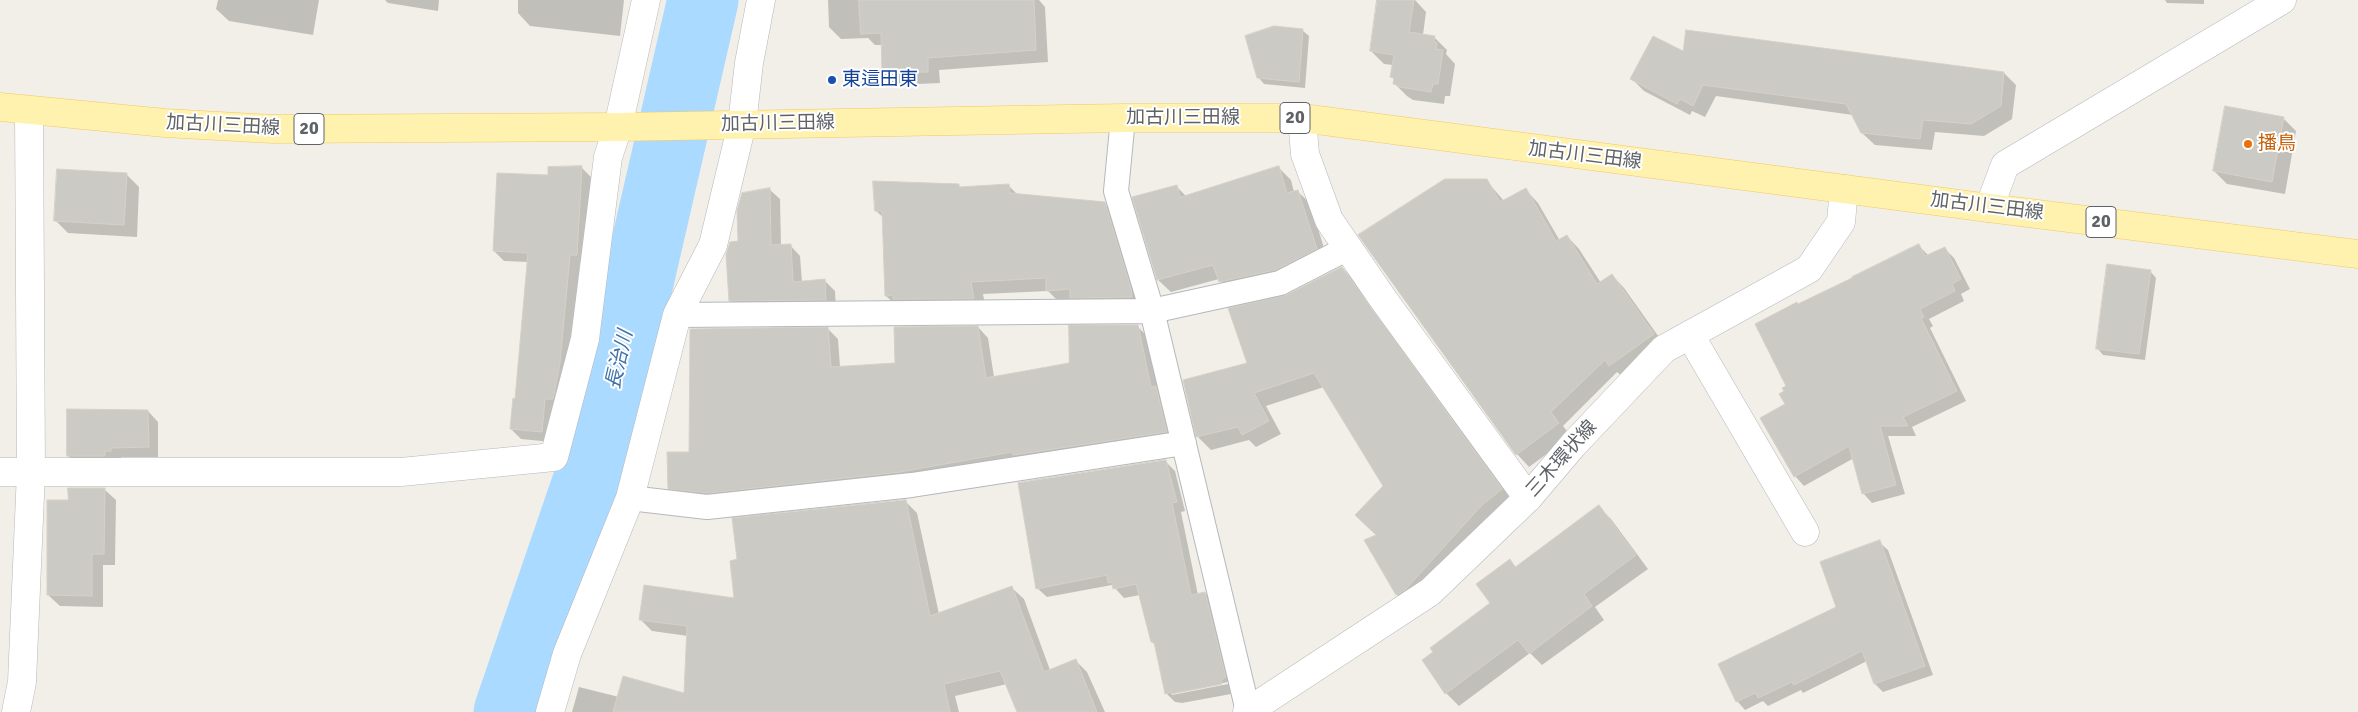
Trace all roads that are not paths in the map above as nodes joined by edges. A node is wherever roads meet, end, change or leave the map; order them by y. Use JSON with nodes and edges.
{"nodes":[{"id":1,"x":646,"y":0,"type":"edge"},
{"id":2,"x":761,"y":0,"type":"edge"},
{"id":3,"x":2282,"y":0,"type":"edge"},
{"id":4,"x":0,"y":107,"type":"edge"},
{"id":5,"x":29,"y":111,"type":"junction"},
{"id":6,"x":1123,"y":118,"type":"junction"},
{"id":7,"x":1302,"y":118,"type":"junction"},
{"id":8,"x":742,"y":124,"type":"junction"},
{"id":9,"x":618,"y":127,"type":"junction"},
{"id":10,"x":1844,"y":189,"type":"junction"},
{"id":11,"x":1989,"y":208,"type":"junction"},
{"id":12,"x":1348,"y":248,"type":"junction"},
{"id":13,"x":2358,"y":254,"type":"edge"},
{"id":14,"x":1152,"y":311,"type":"junction"},
{"id":15,"x":677,"y":315,"type":"junction"},
{"id":16,"x":1690,"y":335,"type":"junction"},
{"id":17,"x":1184,"y":443,"type":"junction"},
{"id":18,"x":0,"y":472,"type":"edge"},
{"id":19,"x":32,"y":472,"type":"junction"},
{"id":20,"x":630,"y":498,"type":"junction"},
{"id":21,"x":1528,"y":498,"type":"junction"},
{"id":22,"x":1804,"y":532,"type":"dead end"},
{"id":23,"x":16,"y":712,"type":"edge"},
{"id":24,"x":550,"y":712,"type":"edge"},
{"id":25,"x":1248,"y":712,"type":"edge"}],
"edges":[{"from":1,"to":9,"type":"street"},
{"from":2,"to":8,"type":"street"},
{"from":3,"to":11,"type":"street"},
{"from":4,"to":5,"type":"main road","name":"加古川三田線","number":"20"},
{"from":5,"to":9,"type":"main road","name":"加古川三田線","number":"20"},
{"from":5,"to":19,"type":"street"},
{"from":6,"to":7,"type":"main road","name":"加古川三田線","number":"20"},
{"from":6,"to":8,"type":"main road","name":"加古川三田線","number":"20"},
{"from":6,"to":14,"type":"lane"},
{"from":7,"to":10,"type":"main road","name":"加古川三田線","number":"20"},
{"from":7,"to":12,"type":"street"},
{"from":8,"to":9,"type":"main road","name":"加古川三田線","number":"20"},
{"from":8,"to":15,"type":"street"},
{"from":9,"to":19,"type":"street"},
{"from":10,"to":11,"type":"main road","name":"加古川三田線","number":"20"},
{"from":10,"to":16,"type":"street","name":"三木環状線"},
{"from":11,"to":13,"type":"main road","name":"加古川三田線","number":"20"},
{"from":12,"to":14,"type":"lane"},
{"from":12,"to":21,"type":"street"},
{"from":14,"to":15,"type":"lane"},
{"from":14,"to":17,"type":"lane"},
{"from":15,"to":20,"type":"street"},
{"from":16,"to":21,"type":"street","name":"三木環状線"},
{"from":16,"to":22,"type":"street"},
{"from":17,"to":20,"type":"lane"},
{"from":17,"to":25,"type":"lane"},
{"from":18,"to":19,"type":"street"},
{"from":19,"to":23,"type":"street"},
{"from":20,"to":24,"type":"street"},
{"from":21,"to":25,"type":"street","name":"三木環状線"}]}
